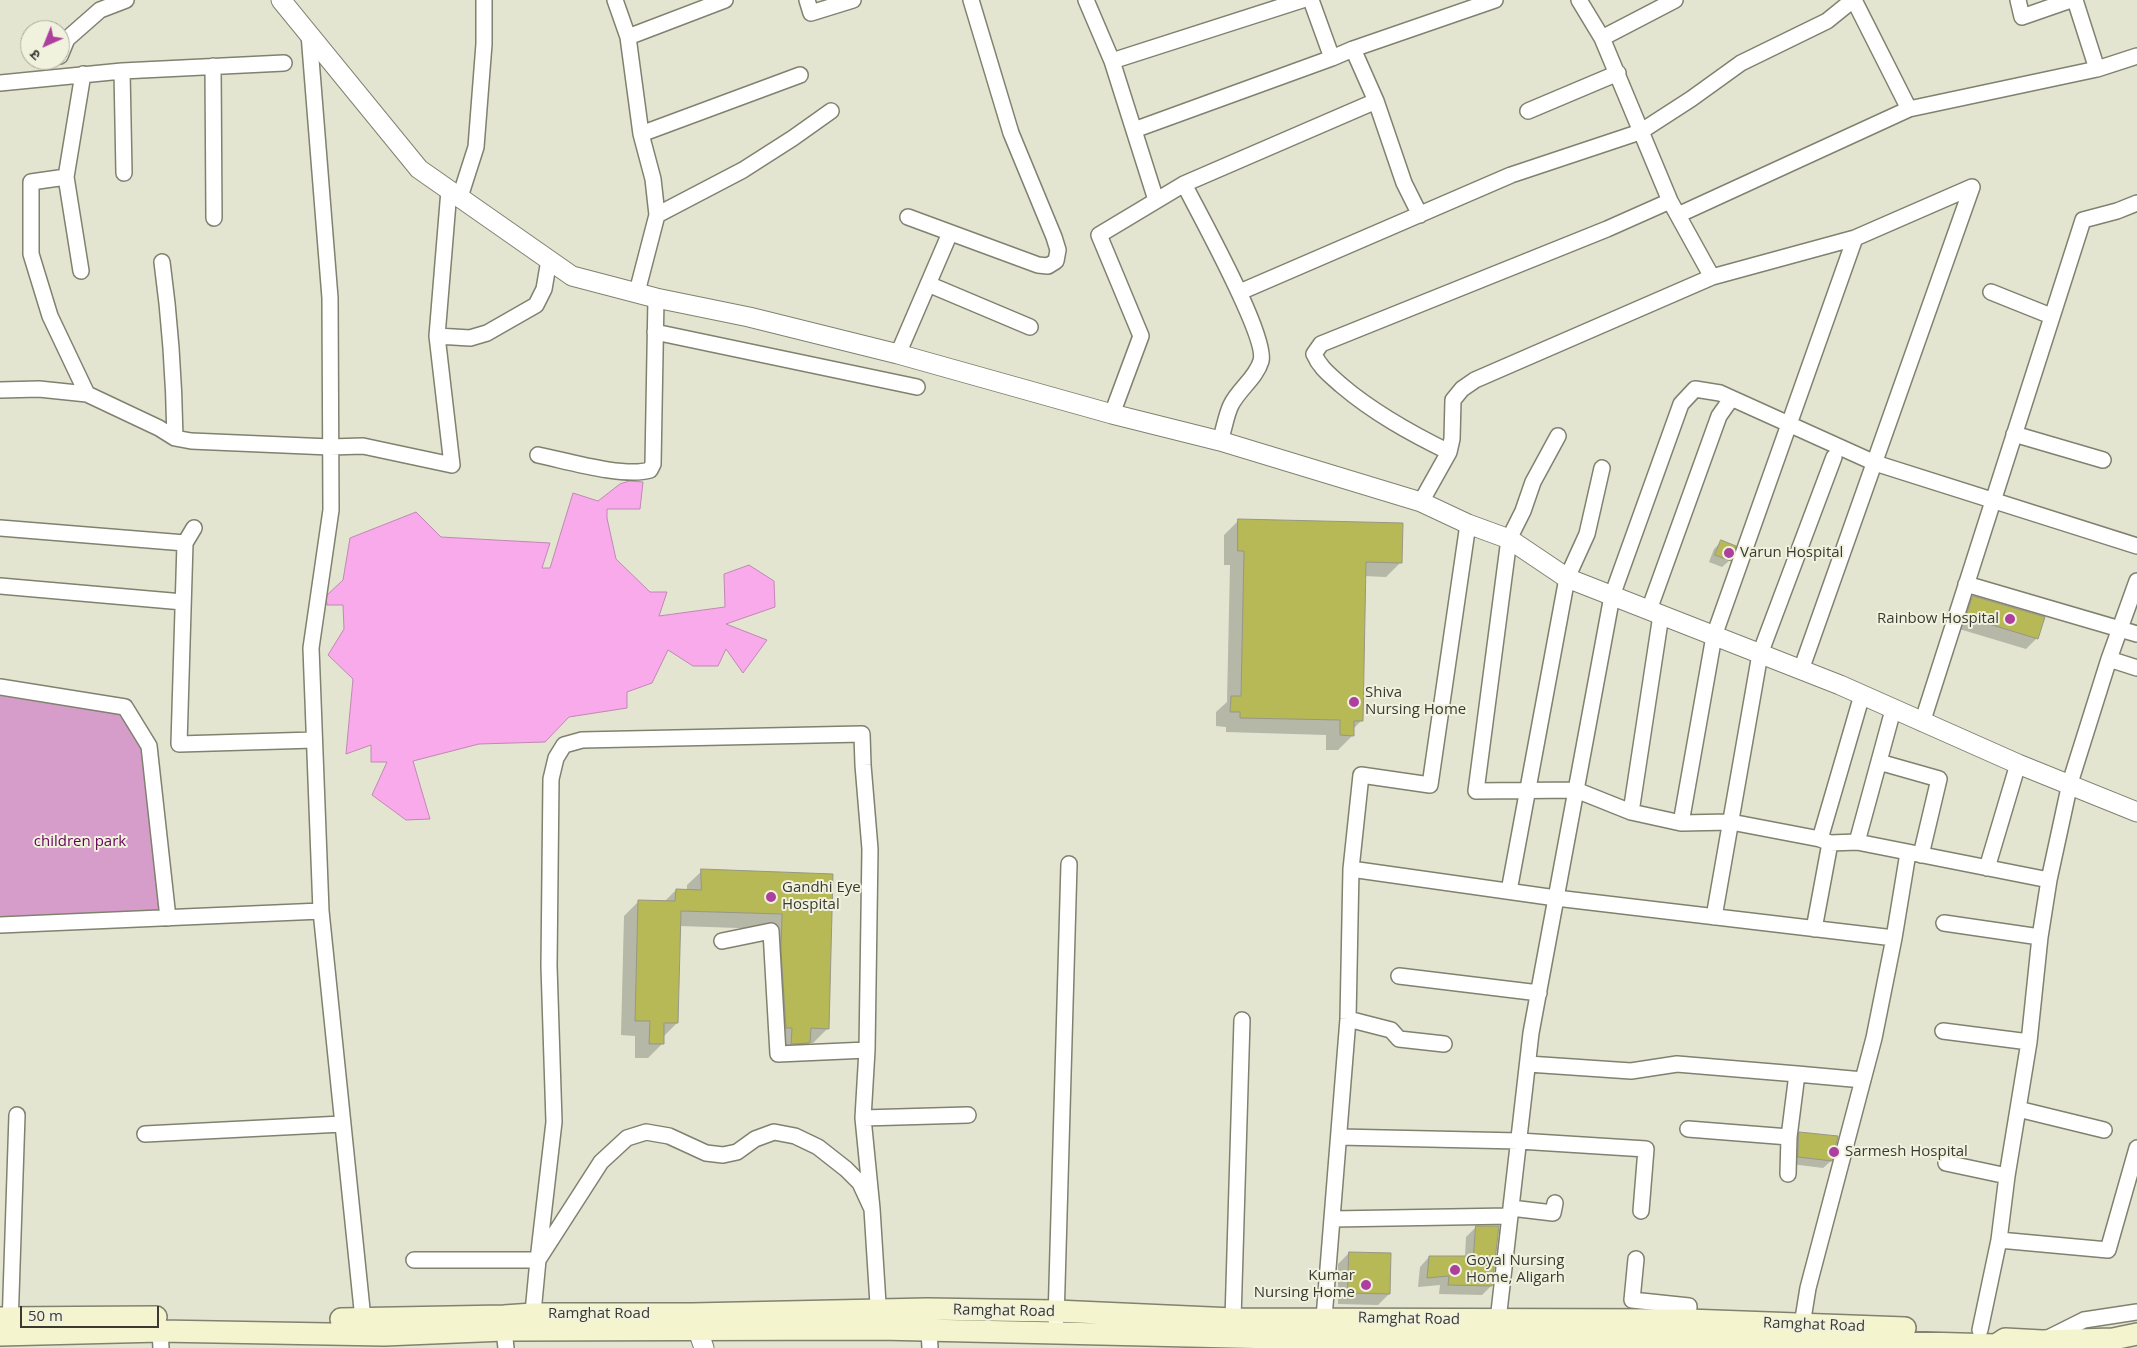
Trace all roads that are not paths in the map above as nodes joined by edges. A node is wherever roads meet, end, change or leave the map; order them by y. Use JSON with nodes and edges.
{"nodes":[{"id":1,"x":126,"y":0,"type":"edge"},
{"id":2,"x":281,"y":0,"type":"edge"},
{"id":3,"x":484,"y":0,"type":"edge"},
{"id":4,"x":615,"y":0,"type":"edge"},
{"id":5,"x":725,"y":0,"type":"edge"},
{"id":6,"x":807,"y":0,"type":"edge"},
{"id":7,"x":853,"y":0,"type":"edge"},
{"id":8,"x":970,"y":0,"type":"edge"},
{"id":9,"x":1086,"y":0,"type":"edge"},
{"id":10,"x":1302,"y":0,"type":"edge"},
{"id":11,"x":1311,"y":0,"type":"edge"},
{"id":12,"x":1495,"y":0,"type":"edge"},
{"id":13,"x":1579,"y":0,"type":"edge"},
{"id":14,"x":1674,"y":0,"type":"edge"},
{"id":15,"x":1853,"y":0,"type":"edge"},
{"id":16,"x":2018,"y":0,"type":"edge"},
{"id":17,"x":2071,"y":0,"type":"edge"},
{"id":18,"x":2075,"y":0,"type":"edge"},
{"id":19,"x":309,"y":34,"type":"junction"},
{"id":20,"x":70,"y":36,"type":"edge"},
{"id":21,"x":628,"y":37,"type":"junction"},
{"id":22,"x":1602,"y":38,"type":"junction"},
{"id":23,"x":1353,"y":50,"type":"junction"},
{"id":24,"x":2137,"y":56,"type":"edge"},
{"id":25,"x":1332,"y":58,"type":"junction"},
{"id":26,"x":1112,"y":61,"type":"junction"},
{"id":27,"x":284,"y":63,"type":"dead end"},
{"id":28,"x":213,"y":66,"type":"junction"},
{"id":29,"x":2097,"y":68,"type":"junction"},
{"id":30,"x":54,"y":70,"type":"edge"},
{"id":31,"x":122,"y":71,"type":"junction"},
{"id":32,"x":1618,"y":73,"type":"junction"},
{"id":33,"x":83,"y":74,"type":"junction"},
{"id":34,"x":800,"y":75,"type":"dead end"},
{"id":35,"x":52,"y":76,"type":"junction"},
{"id":36,"x":0,"y":83,"type":"edge"},
{"id":37,"x":1376,"y":100,"type":"junction"},
{"id":38,"x":1909,"y":110,"type":"junction"},
{"id":39,"x":831,"y":111,"type":"dead end"},
{"id":40,"x":1528,"y":111,"type":"dead end"},
{"id":41,"x":1134,"y":130,"type":"junction"},
{"id":42,"x":1640,"y":132,"type":"junction"},
{"id":43,"x":641,"y":134,"type":"junction"},
{"id":44,"x":124,"y":173,"type":"dead end"},
{"id":45,"x":66,"y":177,"type":"junction"},
{"id":46,"x":1184,"y":184,"type":"junction"},
{"id":47,"x":454,"y":194,"type":"junction"},
{"id":48,"x":1156,"y":200,"type":"junction"},
{"id":49,"x":1670,"y":201,"type":"junction"},
{"id":50,"x":2137,"y":203,"type":"edge"},
{"id":51,"x":657,"y":214,"type":"junction"},
{"id":52,"x":1420,"y":215,"type":"junction"},
{"id":53,"x":1678,"y":215,"type":"junction"},
{"id":54,"x":908,"y":216,"type":"dead end"},
{"id":55,"x":214,"y":218,"type":"dead end"},
{"id":56,"x":950,"y":233,"type":"junction"},
{"id":57,"x":1855,"y":238,"type":"junction"},
{"id":58,"x":549,"y":260,"type":"junction"},
{"id":59,"x":162,"y":262,"type":"dead end"},
{"id":60,"x":81,"y":271,"type":"dead end"},
{"id":61,"x":1712,"y":277,"type":"junction"},
{"id":62,"x":928,"y":284,"type":"junction"},
{"id":63,"x":637,"y":292,"type":"junction"},
{"id":64,"x":1240,"y":292,"type":"junction"},
{"id":65,"x":1991,"y":292,"type":"dead end"},
{"id":66,"x":656,"y":298,"type":"junction"},
{"id":67,"x":2052,"y":316,"type":"junction"},
{"id":68,"x":1030,"y":327,"type":"dead end"},
{"id":69,"x":655,"y":332,"type":"junction"},
{"id":70,"x":437,"y":336,"type":"junction"},
{"id":71,"x":898,"y":354,"type":"junction"},
{"id":72,"x":917,"y":388,"type":"dead end"},
{"id":73,"x":0,"y":390,"type":"edge"},
{"id":74,"x":87,"y":394,"type":"junction"},
{"id":75,"x":1731,"y":399,"type":"junction"},
{"id":76,"x":1112,"y":414,"type":"junction"},
{"id":77,"x":1790,"y":423,"type":"junction"},
{"id":78,"x":2014,"y":434,"type":"junction"},
{"id":79,"x":1558,"y":436,"type":"dead end"},
{"id":80,"x":174,"y":438,"type":"junction"},
{"id":81,"x":1220,"y":441,"type":"junction"},
{"id":82,"x":330,"y":447,"type":"junction"},
{"id":83,"x":1449,"y":452,"type":"junction"},
{"id":84,"x":538,"y":456,"type":"dead end"},
{"id":85,"x":1834,"y":457,"type":"dead end"},
{"id":86,"x":2103,"y":460,"type":"dead end"},
{"id":87,"x":1874,"y":462,"type":"junction"},
{"id":88,"x":1602,"y":468,"type":"dead end"},
{"id":89,"x":1993,"y":501,"type":"junction"},
{"id":90,"x":1421,"y":502,"type":"junction"},
{"id":91,"x":1468,"y":524,"type":"junction"},
{"id":92,"x":0,"y":528,"type":"edge"},
{"id":93,"x":194,"y":528,"type":"dead end"},
{"id":94,"x":1509,"y":539,"type":"junction"},
{"id":95,"x":185,"y":543,"type":"junction"},
{"id":96,"x":2137,"y":546,"type":"edge"},
{"id":97,"x":1567,"y":578,"type":"junction"},
{"id":98,"x":2137,"y":581,"type":"edge"},
{"id":99,"x":1966,"y":584,"type":"junction"},
{"id":100,"x":0,"y":586,"type":"edge"},
{"id":101,"x":1612,"y":596,"type":"junction"},
{"id":102,"x":183,"y":602,"type":"junction"},
{"id":103,"x":1655,"y":613,"type":"junction"},
{"id":104,"x":2120,"y":630,"type":"junction"},
{"id":105,"x":2137,"y":634,"type":"edge"},
{"id":106,"x":1714,"y":636,"type":"junction"},
{"id":107,"x":1760,"y":654,"type":"junction"},
{"id":108,"x":2109,"y":659,"type":"junction"},
{"id":109,"x":2137,"y":668,"type":"edge"},
{"id":110,"x":1801,"y":670,"type":"junction"},
{"id":111,"x":0,"y":687,"type":"edge"},
{"id":112,"x":1862,"y":695,"type":"junction"},
{"id":113,"x":1893,"y":710,"type":"junction"},
{"id":114,"x":1922,"y":723,"type":"junction"},
{"id":115,"x":314,"y":740,"type":"junction"},
{"id":116,"x":1879,"y":762,"type":"junction"},
{"id":117,"x":2018,"y":764,"type":"junction"},
{"id":118,"x":2070,"y":783,"type":"junction"},
{"id":119,"x":1576,"y":790,"type":"junction"},
{"id":120,"x":1528,"y":791,"type":"junction"},
{"id":121,"x":1631,"y":812,"type":"junction"},
{"id":122,"x":2137,"y":812,"type":"edge"},
{"id":123,"x":1731,"y":822,"type":"junction"},
{"id":124,"x":1681,"y":823,"type":"junction"},
{"id":125,"x":1825,"y":841,"type":"junction"},
{"id":126,"x":1857,"y":842,"type":"junction"},
{"id":127,"x":1915,"y":854,"type":"junction"},
{"id":128,"x":1069,"y":864,"type":"dead end"},
{"id":129,"x":1987,"y":868,"type":"junction"},
{"id":130,"x":1351,"y":869,"type":"junction"},
{"id":131,"x":2048,"y":880,"type":"junction"},
{"id":132,"x":1509,"y":891,"type":"junction"},
{"id":133,"x":1556,"y":898,"type":"junction"},
{"id":134,"x":321,"y":911,"type":"junction"},
{"id":135,"x":1714,"y":917,"type":"junction"},
{"id":136,"x":168,"y":918,"type":"junction"},
{"id":137,"x":1944,"y":923,"type":"dead end"},
{"id":138,"x":0,"y":925,"type":"edge"},
{"id":139,"x":1814,"y":928,"type":"junction"},
{"id":140,"x":2040,"y":937,"type":"junction"},
{"id":141,"x":1894,"y":938,"type":"junction"},
{"id":142,"x":722,"y":941,"type":"dead end"},
{"id":143,"x":1398,"y":976,"type":"dead end"},
{"id":144,"x":1539,"y":993,"type":"junction"},
{"id":145,"x":1348,"y":1019,"type":"junction"},
{"id":146,"x":1242,"y":1020,"type":"dead end"},
{"id":147,"x":1944,"y":1031,"type":"dead end"},
{"id":148,"x":2029,"y":1042,"type":"junction"},
{"id":149,"x":1444,"y":1044,"type":"dead end"},
{"id":150,"x":866,"y":1050,"type":"junction"},
{"id":151,"x":1528,"y":1064,"type":"junction"},
{"id":152,"x":1797,"y":1074,"type":"junction"},
{"id":153,"x":1864,"y":1080,"type":"junction"},
{"id":154,"x":2018,"y":1109,"type":"junction"},
{"id":155,"x":17,"y":1115,"type":"dead end"},
{"id":156,"x":968,"y":1115,"type":"dead end"},
{"id":157,"x":863,"y":1118,"type":"junction"},
{"id":158,"x":342,"y":1124,"type":"junction"},
{"id":159,"x":1688,"y":1129,"type":"dead end"},
{"id":160,"x":2104,"y":1130,"type":"dead end"},
{"id":161,"x":145,"y":1134,"type":"dead end"},
{"id":162,"x":1339,"y":1137,"type":"junction"},
{"id":163,"x":1789,"y":1137,"type":"junction"},
{"id":164,"x":1519,"y":1141,"type":"junction"},
{"id":165,"x":2137,"y":1148,"type":"edge"},
{"id":166,"x":1946,"y":1163,"type":"dead end"},
{"id":167,"x":1788,"y":1174,"type":"dead end"},
{"id":168,"x":2007,"y":1176,"type":"junction"},
{"id":169,"x":2130,"y":1189,"type":"edge"},
{"id":170,"x":1555,"y":1203,"type":"dead end"},
{"id":171,"x":872,"y":1209,"type":"junction"},
{"id":172,"x":1641,"y":1211,"type":"dead end"},
{"id":173,"x":1511,"y":1212,"type":"junction"},
{"id":174,"x":1332,"y":1219,"type":"junction"},
{"id":175,"x":1999,"y":1240,"type":"junction"},
{"id":176,"x":1636,"y":1259,"type":"dead end"},
{"id":177,"x":414,"y":1260,"type":"dead end"},
{"id":178,"x":538,"y":1260,"type":"junction"},
{"id":179,"x":2137,"y":1312,"type":"edge"},
{"id":180,"x":1324,"y":1318,"type":"junction"},
{"id":181,"x":363,"y":1319,"type":"junction"},
{"id":182,"x":1233,"y":1319,"type":"junction"},
{"id":183,"x":879,"y":1320,"type":"junction"},
{"id":184,"x":1688,"y":1320,"type":"junction"},
{"id":185,"x":1056,"y":1321,"type":"junction"},
{"id":186,"x":532,"y":1322,"type":"junction"},
{"id":187,"x":1802,"y":1325,"type":"junction"},
{"id":188,"x":5,"y":1326,"type":"edge"},
{"id":189,"x":270,"y":1326,"type":"junction"},
{"id":190,"x":1497,"y":1330,"type":"junction"},
{"id":191,"x":1980,"y":1330,"type":"junction"},
{"id":192,"x":698,"y":1331,"type":"edge"},
{"id":193,"x":2137,"y":1334,"type":"edge"},
{"id":194,"x":505,"y":1339,"type":"edge"},
{"id":195,"x":929,"y":1339,"type":"edge"},
{"id":196,"x":2005,"y":1339,"type":"junction"},
{"id":197,"x":160,"y":1340,"type":"edge"},
{"id":198,"x":67,"y":1341,"type":"edge"},
{"id":199,"x":1366,"y":1344,"type":"edge"},
{"id":200,"x":2041,"y":1344,"type":"edge"},
{"id":201,"x":1846,"y":1345,"type":"edge"},
{"id":202,"x":1952,"y":1346,"type":"edge"},
{"id":203,"x":2067,"y":1348,"type":"edge"}],
"edges":[{"from":1,"to":20,"type":"street"},
{"from":2,"to":19,"type":"street"},
{"from":3,"to":47,"type":"street"},
{"from":4,"to":21,"type":"street"},
{"from":5,"to":21,"type":"street"},
{"from":6,"to":7,"type":"street"},
{"from":8,"to":56,"type":"street"},
{"from":9,"to":26,"type":"street"},
{"from":10,"to":26,"type":"street"},
{"from":11,"to":25,"type":"street"},
{"from":12,"to":23,"type":"street"},
{"from":13,"to":22,"type":"street"},
{"from":14,"to":22,"type":"street"},
{"from":15,"to":38,"type":"street"},
{"from":15,"to":42,"type":"street"},
{"from":16,"to":17,"type":"street"},
{"from":18,"to":29,"type":"street"},
{"from":19,"to":47,"type":"street"},
{"from":19,"to":82,"type":"street"},
{"from":21,"to":43,"type":"street"},
{"from":22,"to":32,"type":"street"},
{"from":23,"to":25,"type":"street"},
{"from":23,"to":37,"type":"street"},
{"from":24,"to":29,"type":"street"},
{"from":25,"to":41,"type":"street"},
{"from":26,"to":41,"type":"street"},
{"from":27,"to":28,"type":"street"},
{"from":28,"to":31,"type":"street"},
{"from":28,"to":55,"type":"street"},
{"from":29,"to":38,"type":"street"},
{"from":30,"to":35,"type":"street"},
{"from":31,"to":33,"type":"street"},
{"from":31,"to":44,"type":"street"},
{"from":32,"to":40,"type":"street"},
{"from":32,"to":42,"type":"street"},
{"from":33,"to":35,"type":"street"},
{"from":33,"to":45,"type":"street"},
{"from":34,"to":43,"type":"street"},
{"from":35,"to":36,"type":"street"},
{"from":37,"to":46,"type":"street"},
{"from":37,"to":52,"type":"street"},
{"from":38,"to":53,"type":"street"},
{"from":39,"to":51,"type":"street"},
{"from":41,"to":48,"type":"street"},
{"from":42,"to":49,"type":"street"},
{"from":42,"to":52,"type":"street"},
{"from":43,"to":51,"type":"street"},
{"from":45,"to":60,"type":"street"},
{"from":45,"to":74,"type":"street"},
{"from":46,"to":48,"type":"street"},
{"from":46,"to":64,"type":"street"},
{"from":47,"to":58,"type":"street"},
{"from":47,"to":70,"type":"street"},
{"from":48,"to":76,"type":"street"},
{"from":49,"to":53,"type":"street"},
{"from":49,"to":83,"type":"street"},
{"from":50,"to":67,"type":"street"},
{"from":51,"to":63,"type":"street"},
{"from":52,"to":64,"type":"street"},
{"from":53,"to":61,"type":"street"},
{"from":54,"to":56,"type":"street"},
{"from":56,"to":62,"type":"street"},
{"from":57,"to":61,"type":"street"},
{"from":57,"to":77,"type":"street"},
{"from":57,"to":87,"type":"street"},
{"from":58,"to":63,"type":"street"},
{"from":58,"to":70,"type":"street"},
{"from":59,"to":80,"type":"street"},
{"from":61,"to":83,"type":"street"},
{"from":62,"to":68,"type":"street"},
{"from":62,"to":71,"type":"street"},
{"from":63,"to":66,"type":"street"},
{"from":64,"to":81,"type":"street"},
{"from":65,"to":67,"type":"street"},
{"from":66,"to":69,"type":"street"},
{"from":66,"to":71,"type":"street"},
{"from":67,"to":78,"type":"street"},
{"from":69,"to":72,"type":"street"},
{"from":69,"to":84,"type":"street"},
{"from":70,"to":82,"type":"street"},
{"from":71,"to":76,"type":"street"},
{"from":73,"to":74,"type":"street"},
{"from":74,"to":80,"type":"street"},
{"from":75,"to":77,"type":"street"},
{"from":75,"to":101,"type":"street"},
{"from":75,"to":103,"type":"street"},
{"from":76,"to":81,"type":"street"},
{"from":77,"to":87,"type":"street"},
{"from":77,"to":106,"type":"street"},
{"from":78,"to":86,"type":"street"},
{"from":78,"to":89,"type":"street"},
{"from":79,"to":94,"type":"street"},
{"from":80,"to":82,"type":"street"},
{"from":81,"to":90,"type":"street"},
{"from":82,"to":115,"type":"street"},
{"from":83,"to":90,"type":"street"},
{"from":85,"to":107,"type":"street"},
{"from":87,"to":89,"type":"street"},
{"from":87,"to":110,"type":"street"},
{"from":88,"to":97,"type":"street"},
{"from":89,"to":96,"type":"street"},
{"from":89,"to":99,"type":"street"},
{"from":90,"to":91,"type":"street"},
{"from":91,"to":94,"type":"street"},
{"from":91,"to":130,"type":"street"},
{"from":92,"to":95,"type":"street"},
{"from":93,"to":95,"type":"street"},
{"from":94,"to":97,"type":"street"},
{"from":94,"to":120,"type":"street"},
{"from":95,"to":102,"type":"street"},
{"from":97,"to":101,"type":"street"},
{"from":97,"to":120,"type":"street"},
{"from":98,"to":104,"type":"street"},
{"from":99,"to":104,"type":"street"},
{"from":99,"to":114,"type":"street"},
{"from":100,"to":102,"type":"street"},
{"from":101,"to":103,"type":"street"},
{"from":101,"to":119,"type":"street"},
{"from":102,"to":115,"type":"street"},
{"from":103,"to":106,"type":"street"},
{"from":103,"to":121,"type":"street"},
{"from":104,"to":105,"type":"street"},
{"from":104,"to":108,"type":"street"},
{"from":106,"to":107,"type":"street"},
{"from":106,"to":124,"type":"street"},
{"from":107,"to":110,"type":"street"},
{"from":107,"to":123,"type":"street"},
{"from":108,"to":109,"type":"street"},
{"from":108,"to":118,"type":"street"},
{"from":110,"to":112,"type":"street"},
{"from":111,"to":136,"type":"street"},
{"from":112,"to":113,"type":"street"},
{"from":112,"to":125,"type":"street"},
{"from":113,"to":114,"type":"street"},
{"from":113,"to":116,"type":"street"},
{"from":114,"to":117,"type":"street"},
{"from":115,"to":134,"type":"street"},
{"from":116,"to":126,"type":"street"},
{"from":116,"to":127,"type":"street"},
{"from":117,"to":118,"type":"street"},
{"from":117,"to":129,"type":"street"},
{"from":118,"to":122,"type":"street"},
{"from":118,"to":131,"type":"street"},
{"from":119,"to":120,"type":"street"},
{"from":119,"to":121,"type":"street"},
{"from":119,"to":133,"type":"street"},
{"from":120,"to":132,"type":"street"},
{"from":121,"to":124,"type":"street"},
{"from":123,"to":124,"type":"street"},
{"from":123,"to":125,"type":"street"},
{"from":123,"to":135,"type":"street"},
{"from":125,"to":126,"type":"street"},
{"from":125,"to":139,"type":"street"},
{"from":126,"to":127,"type":"street"},
{"from":127,"to":129,"type":"street"},
{"from":127,"to":141,"type":"street"},
{"from":128,"to":185,"type":"street"},
{"from":129,"to":131,"type":"street"},
{"from":130,"to":132,"type":"street"},
{"from":130,"to":145,"type":"street"},
{"from":131,"to":140,"type":"street"},
{"from":132,"to":133,"type":"street"},
{"from":133,"to":135,"type":"street"},
{"from":133,"to":144,"type":"street"},
{"from":134,"to":136,"type":"street"},
{"from":134,"to":158,"type":"street"},
{"from":135,"to":139,"type":"street"},
{"from":136,"to":138,"type":"street"},
{"from":137,"to":140,"type":"street"},
{"from":139,"to":141,"type":"street"},
{"from":140,"to":148,"type":"street"},
{"from":141,"to":153,"type":"street"},
{"from":142,"to":150,"type":"street"},
{"from":143,"to":144,"type":"street"},
{"from":144,"to":151,"type":"street"},
{"from":145,"to":149,"type":"street"},
{"from":145,"to":162,"type":"street"},
{"from":146,"to":182,"type":"street"},
{"from":147,"to":148,"type":"street"},
{"from":148,"to":154,"type":"street"},
{"from":150,"to":157,"type":"street"},
{"from":150,"to":178,"type":"street"},
{"from":151,"to":152,"type":"street"},
{"from":151,"to":164,"type":"street"},
{"from":152,"to":153,"type":"street"},
{"from":152,"to":163,"type":"street"},
{"from":153,"to":187,"type":"street"},
{"from":154,"to":160,"type":"street"},
{"from":154,"to":168,"type":"street"},
{"from":155,"to":188,"type":"street"},
{"from":156,"to":157,"type":"street"},
{"from":157,"to":171,"type":"street"},
{"from":158,"to":161,"type":"street"},
{"from":158,"to":181,"type":"street"},
{"from":159,"to":163,"type":"street"},
{"from":162,"to":164,"type":"street"},
{"from":162,"to":174,"type":"street"},
{"from":163,"to":167,"type":"street"},
{"from":164,"to":172,"type":"street"},
{"from":164,"to":173,"type":"street"},
{"from":165,"to":169,"type":"street"},
{"from":166,"to":168,"type":"street"},
{"from":168,"to":175,"type":"street"},
{"from":169,"to":175,"type":"street"},
{"from":170,"to":173,"type":"street"},
{"from":171,"to":178,"type":"street"},
{"from":171,"to":183,"type":"street"},
{"from":173,"to":174,"type":"street"},
{"from":173,"to":190,"type":"street"},
{"from":174,"to":180,"type":"street"},
{"from":175,"to":191,"type":"street"},
{"from":176,"to":184,"type":"street"},
{"from":177,"to":178,"type":"street"},
{"from":178,"to":186,"type":"street"},
{"from":179,"to":200,"type":"street"},
{"from":180,"to":182,"type":"main road","name":"Ramghat Road"},
{"from":180,"to":190,"type":"main road","name":"Ramghat Road"},
{"from":181,"to":186,"type":"main road","name":"Ramghat Road"},
{"from":181,"to":189,"type":"main road","name":"Ramghat Road"},
{"from":182,"to":185,"type":"main road","name":"Ramghat Road"},
{"from":183,"to":185,"type":"main road","name":"Ramghat Road"},
{"from":183,"to":192,"type":"main road","name":"Ramghat Road"},
{"from":183,"to":195,"type":"main road","name":"Ramghat Road"},
{"from":184,"to":187,"type":"main road","name":"Ramghat Road"},
{"from":184,"to":190,"type":"main road","name":"Ramghat Road"},
{"from":185,"to":195,"type":"main road","name":"Ramghat Road"},
{"from":185,"to":199,"type":"main road","name":"Ramghat Road"},
{"from":186,"to":192,"type":"main road","name":"Ramghat Road"},
{"from":186,"to":194,"type":"main road","name":"Ramghat Road"},
{"from":187,"to":191,"type":"main road","name":"Ramghat Road"},
{"from":188,"to":189,"type":"main road","name":"Ramghat Road"},
{"from":188,"to":198,"type":"main road","name":"Ramghat Road"},
{"from":189,"to":194,"type":"main road","name":"Ramghat Road"},
{"from":189,"to":197,"type":"main road","name":"Ramghat Road"},
{"from":190,"to":199,"type":"main road","name":"Ramghat Road"},
{"from":190,"to":201,"type":"main road","name":"Ramghat Road"},
{"from":191,"to":196,"type":"main road","name":"Ramghat Road"},
{"from":193,"to":200,"type":"main road","name":"Ramghat Road"},
{"from":196,"to":200,"type":"main road","name":"Ramghat Road"},
{"from":196,"to":202,"type":"main road","name":"Ramghat Road"},
{"from":197,"to":198,"type":"main road","name":"Ramghat Road"},
{"from":200,"to":203,"type":"street"},
{"from":201,"to":202,"type":"main road","name":"Ramghat Road"}]}
